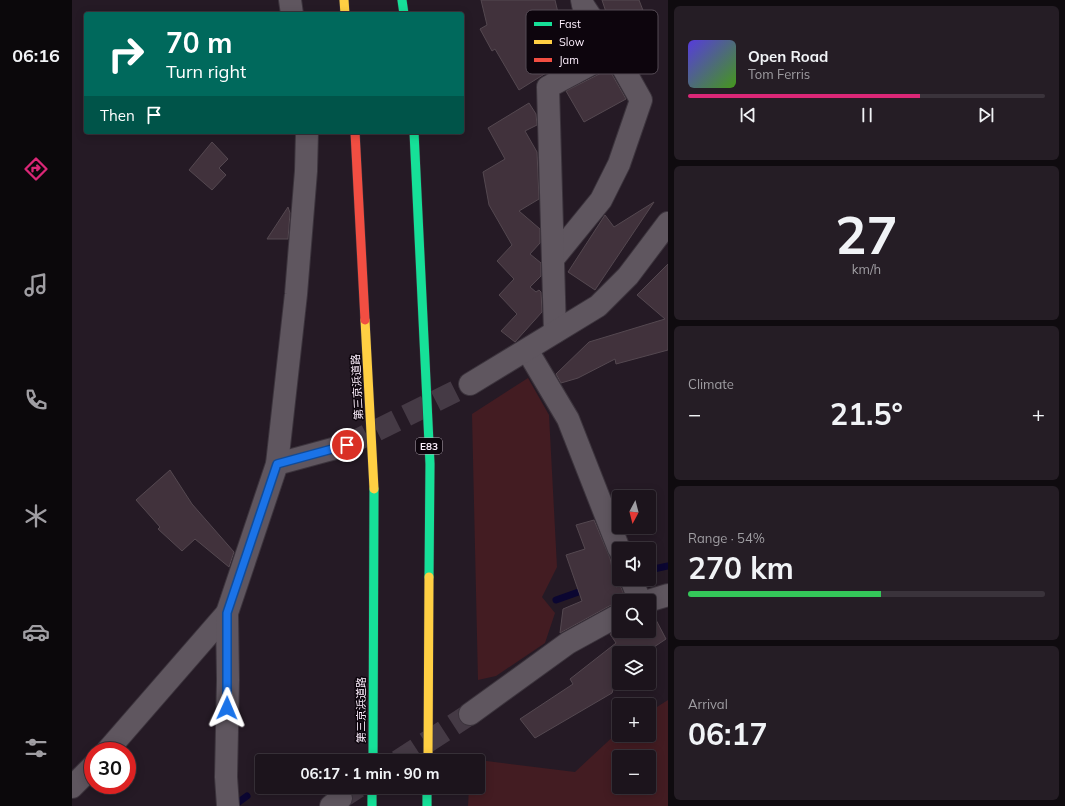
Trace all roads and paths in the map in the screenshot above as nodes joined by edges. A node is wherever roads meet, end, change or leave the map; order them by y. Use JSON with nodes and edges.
{"nodes":[{"id":1,"x":290,"y":0,"type":"edge"},
{"id":2,"x":344,"y":0,"type":"edge"},
{"id":3,"x":402,"y":0,"type":"edge"},
{"id":4,"x":582,"y":0,"type":"edge"},
{"id":5,"x":586,"y":10,"type":"edge"},
{"id":6,"x":292,"y":12,"type":"edge"},
{"id":7,"x":345,"y":12,"type":"edge"},
{"id":8,"x":404,"y":12,"type":"edge"},
{"id":9,"x":573,"y":74,"type":"edge"},
{"id":10,"x":626,"y":74,"type":"edge"},
{"id":11,"x":307,"y":134,"type":"edge"},
{"id":12,"x":355,"y":134,"type":"edge"},
{"id":13,"x":414,"y":134,"type":"edge"},
{"id":14,"x":668,"y":223,"type":"edge"},
{"id":15,"x":553,"y":259,"type":"junction"},
{"id":16,"x":555,"y":332,"type":"junction"},
{"id":17,"x":527,"y":350,"type":"junction"},
{"id":18,"x":470,"y":384,"type":"tunnel mouth"},
{"id":19,"x":347,"y":445,"type":"tunnel mouth"},
{"id":20,"x":277,"y":464,"type":"junction"},
{"id":21,"x":616,"y":542,"type":"edge"},
{"id":22,"x":668,"y":595,"type":"edge"},
{"id":23,"x":656,"y":599,"type":"edge"},
{"id":24,"x":227,"y":613,"type":"junction"},
{"id":25,"x":612,"y":619,"type":"edge"},
{"id":26,"x":470,"y":714,"type":"tunnel mouth"},
{"id":27,"x":115,"y":742,"type":"edge"},
{"id":28,"x":372,"y":754,"type":"edge"},
{"id":29,"x":428,"y":754,"type":"edge"},
{"id":30,"x":84,"y":775,"type":"edge"},
{"id":31,"x":72,"y":787,"type":"edge"},
{"id":32,"x":372,"y":794,"type":"edge"},
{"id":33,"x":427,"y":794,"type":"edge"},
{"id":34,"x":228,"y":806,"type":"edge"},
{"id":35,"x":372,"y":806,"type":"edge"},
{"id":36,"x":427,"y":806,"type":"edge"}],
"edges":[{"from":1,"to":6,"type":"street"},
{"from":2,"to":7,"type":"highway"},
{"from":3,"to":8,"type":"highway"},
{"from":4,"to":5,"type":"street"},
{"from":9,"to":15,"type":"street"},
{"from":10,"to":15,"type":"street"},
{"from":11,"to":20,"type":"street"},
{"from":12,"to":28,"type":"highway","name":"第三京浜道路"},
{"from":13,"to":29,"type":"highway","number":"E83"},
{"from":14,"to":16,"type":"street"},
{"from":15,"to":16,"type":"street"},
{"from":16,"to":17,"type":"street"},
{"from":17,"to":18,"type":"street"},
{"from":17,"to":21,"type":"street"},
{"from":19,"to":20,"type":"street"},
{"from":20,"to":24,"type":"street"},
{"from":22,"to":23,"type":"street"},
{"from":24,"to":27,"type":"street"},
{"from":24,"to":34,"type":"street"},
{"from":25,"to":26,"type":"street"},
{"from":30,"to":31,"type":"street"},
{"from":32,"to":35,"type":"highway"},
{"from":33,"to":36,"type":"highway"}]}
